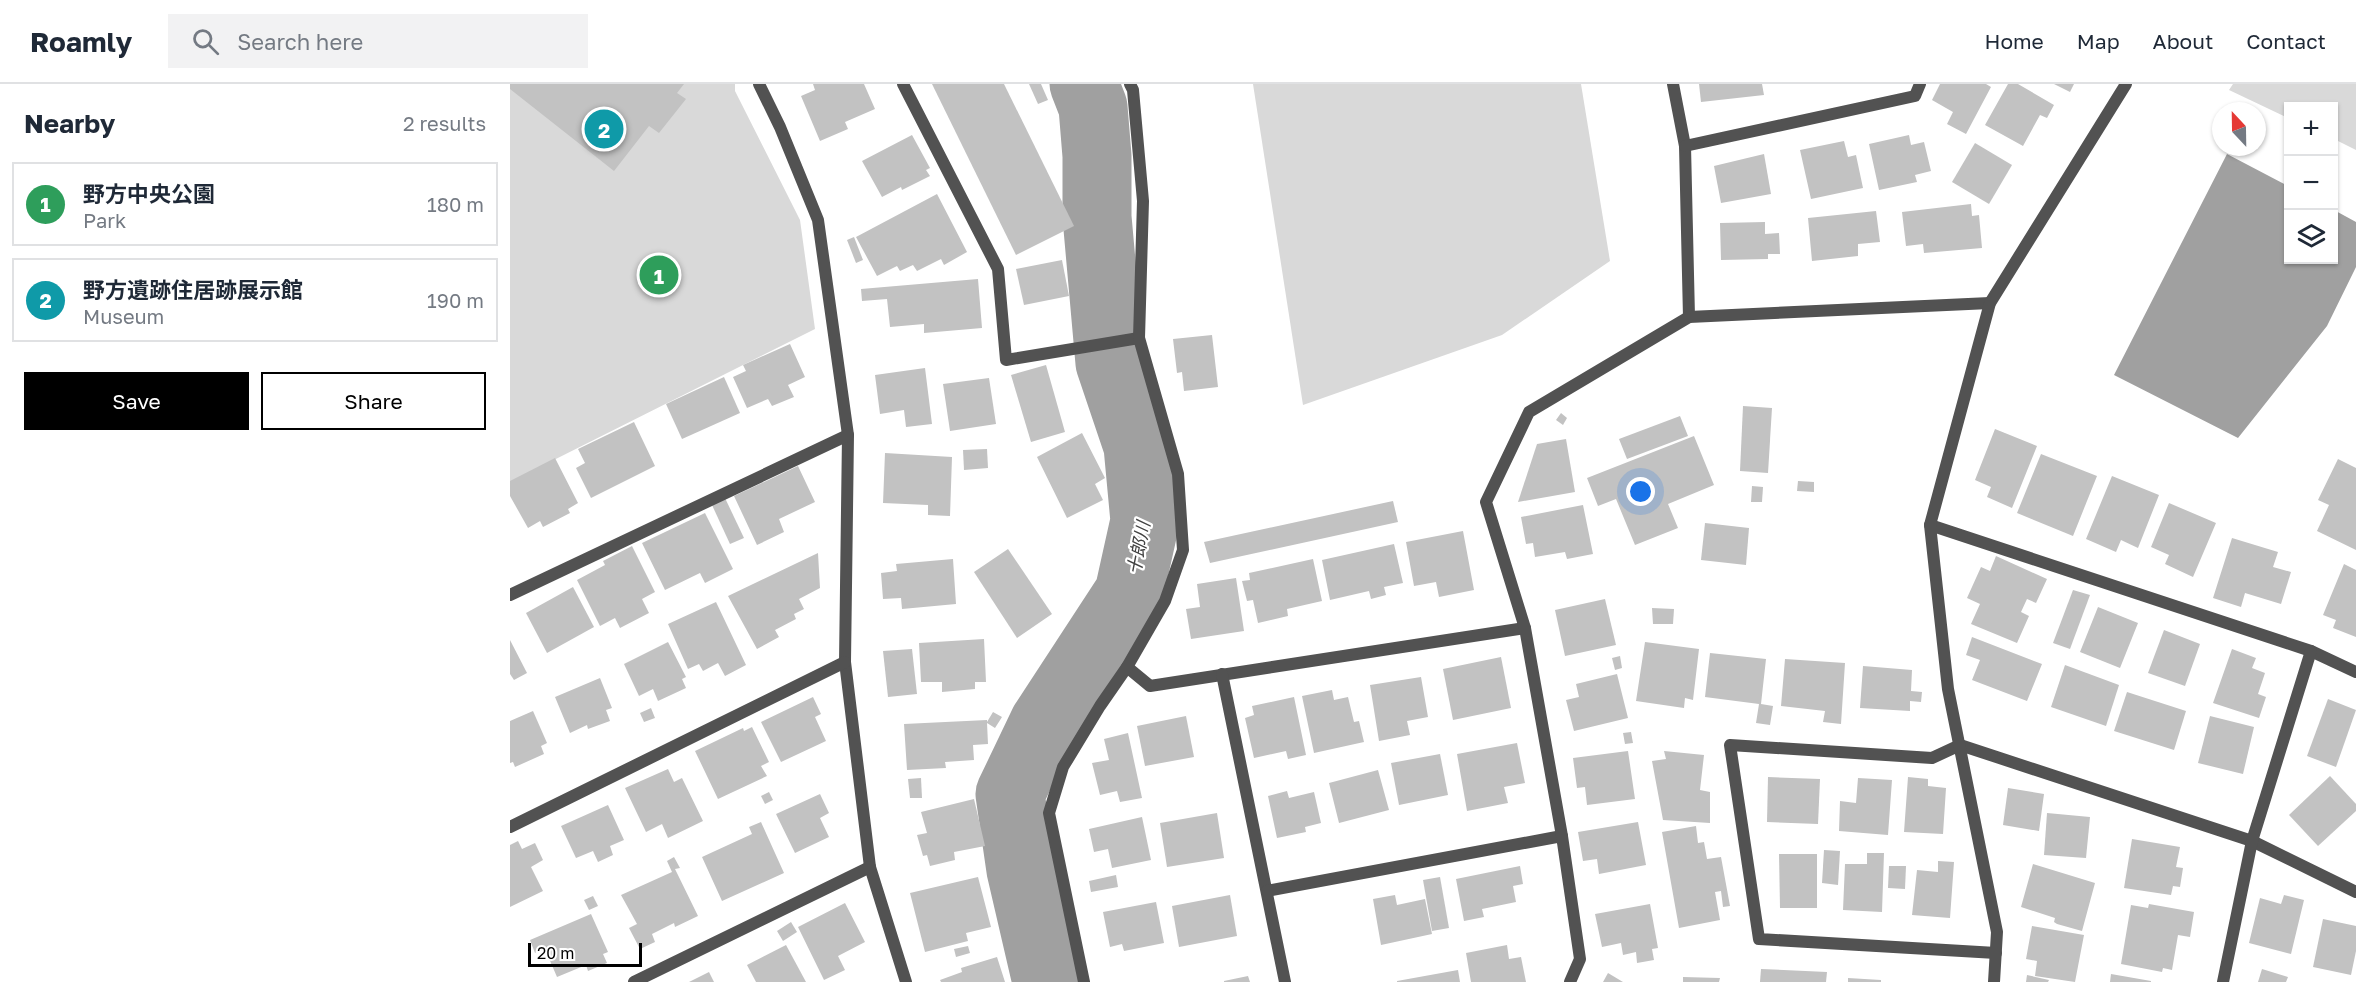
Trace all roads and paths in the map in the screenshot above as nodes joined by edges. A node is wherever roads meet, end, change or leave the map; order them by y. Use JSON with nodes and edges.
{"nodes":[{"id":1,"x":759,"y":84,"type":"edge"},
{"id":2,"x":903,"y":84,"type":"edge"},
{"id":3,"x":1130,"y":84,"type":"edge"},
{"id":4,"x":1673,"y":84,"type":"edge"},
{"id":5,"x":1920,"y":84,"type":"edge"},
{"id":6,"x":2126,"y":84,"type":"edge"},
{"id":7,"x":1684,"y":146,"type":"junction"},
{"id":8,"x":1990,"y":303,"type":"junction"},
{"id":9,"x":1689,"y":317,"type":"junction"},
{"id":10,"x":1139,"y":338,"type":"junction"},
{"id":11,"x":848,"y":435,"type":"junction"},
{"id":12,"x":1930,"y":525,"type":"junction"},
{"id":13,"x":510,"y":595,"type":"edge"},
{"id":14,"x":1525,"y":628,"type":"junction"},
{"id":15,"x":2311,"y":651,"type":"junction"},
{"id":16,"x":845,"y":662,"type":"junction"},
{"id":17,"x":1127,"y":667,"type":"junction"},
{"id":18,"x":2356,"y":672,"type":"edge"},
{"id":19,"x":1222,"y":674,"type":"junction"},
{"id":20,"x":1960,"y":745,"type":"junction"},
{"id":21,"x":510,"y":827,"type":"edge"},
{"id":22,"x":1562,"y":836,"type":"junction"},
{"id":23,"x":2252,"y":841,"type":"junction"},
{"id":24,"x":870,"y":867,"type":"junction"},
{"id":25,"x":1267,"y":891,"type":"junction"},
{"id":26,"x":2356,"y":892,"type":"edge"},
{"id":27,"x":1996,"y":953,"type":"junction"},
{"id":28,"x":634,"y":982,"type":"edge"},
{"id":29,"x":906,"y":982,"type":"edge"},
{"id":30,"x":1084,"y":982,"type":"edge"},
{"id":31,"x":1285,"y":982,"type":"edge"},
{"id":32,"x":1570,"y":982,"type":"edge"},
{"id":33,"x":1994,"y":982,"type":"edge"},
{"id":34,"x":2223,"y":982,"type":"edge"}],
"edges":[{"from":1,"to":11,"type":"street"},
{"from":2,"to":10,"type":"street"},
{"from":3,"to":10,"type":"street"},
{"from":4,"to":7,"type":"street"},
{"from":5,"to":7,"type":"street"},
{"from":6,"to":8,"type":"street"},
{"from":7,"to":9,"type":"street"},
{"from":8,"to":9,"type":"street"},
{"from":8,"to":12,"type":"street"},
{"from":9,"to":14,"type":"street"},
{"from":10,"to":17,"type":"street"},
{"from":11,"to":13,"type":"street"},
{"from":11,"to":16,"type":"street"},
{"from":12,"to":15,"type":"street"},
{"from":12,"to":20,"type":"street"},
{"from":14,"to":19,"type":"street"},
{"from":14,"to":22,"type":"street"},
{"from":15,"to":18,"type":"street"},
{"from":15,"to":23,"type":"street"},
{"from":16,"to":21,"type":"street"},
{"from":16,"to":24,"type":"street"},
{"from":17,"to":19,"type":"street"},
{"from":17,"to":30,"type":"street"},
{"from":19,"to":25,"type":"street"},
{"from":20,"to":23,"type":"street"},
{"from":20,"to":27,"type":"street"},
{"from":20,"to":27,"type":"street"},
{"from":22,"to":25,"type":"street"},
{"from":22,"to":32,"type":"street"},
{"from":23,"to":26,"type":"street"},
{"from":23,"to":34,"type":"street"},
{"from":24,"to":28,"type":"street"},
{"from":24,"to":29,"type":"street"},
{"from":25,"to":31,"type":"street"},
{"from":27,"to":33,"type":"street"}]}
